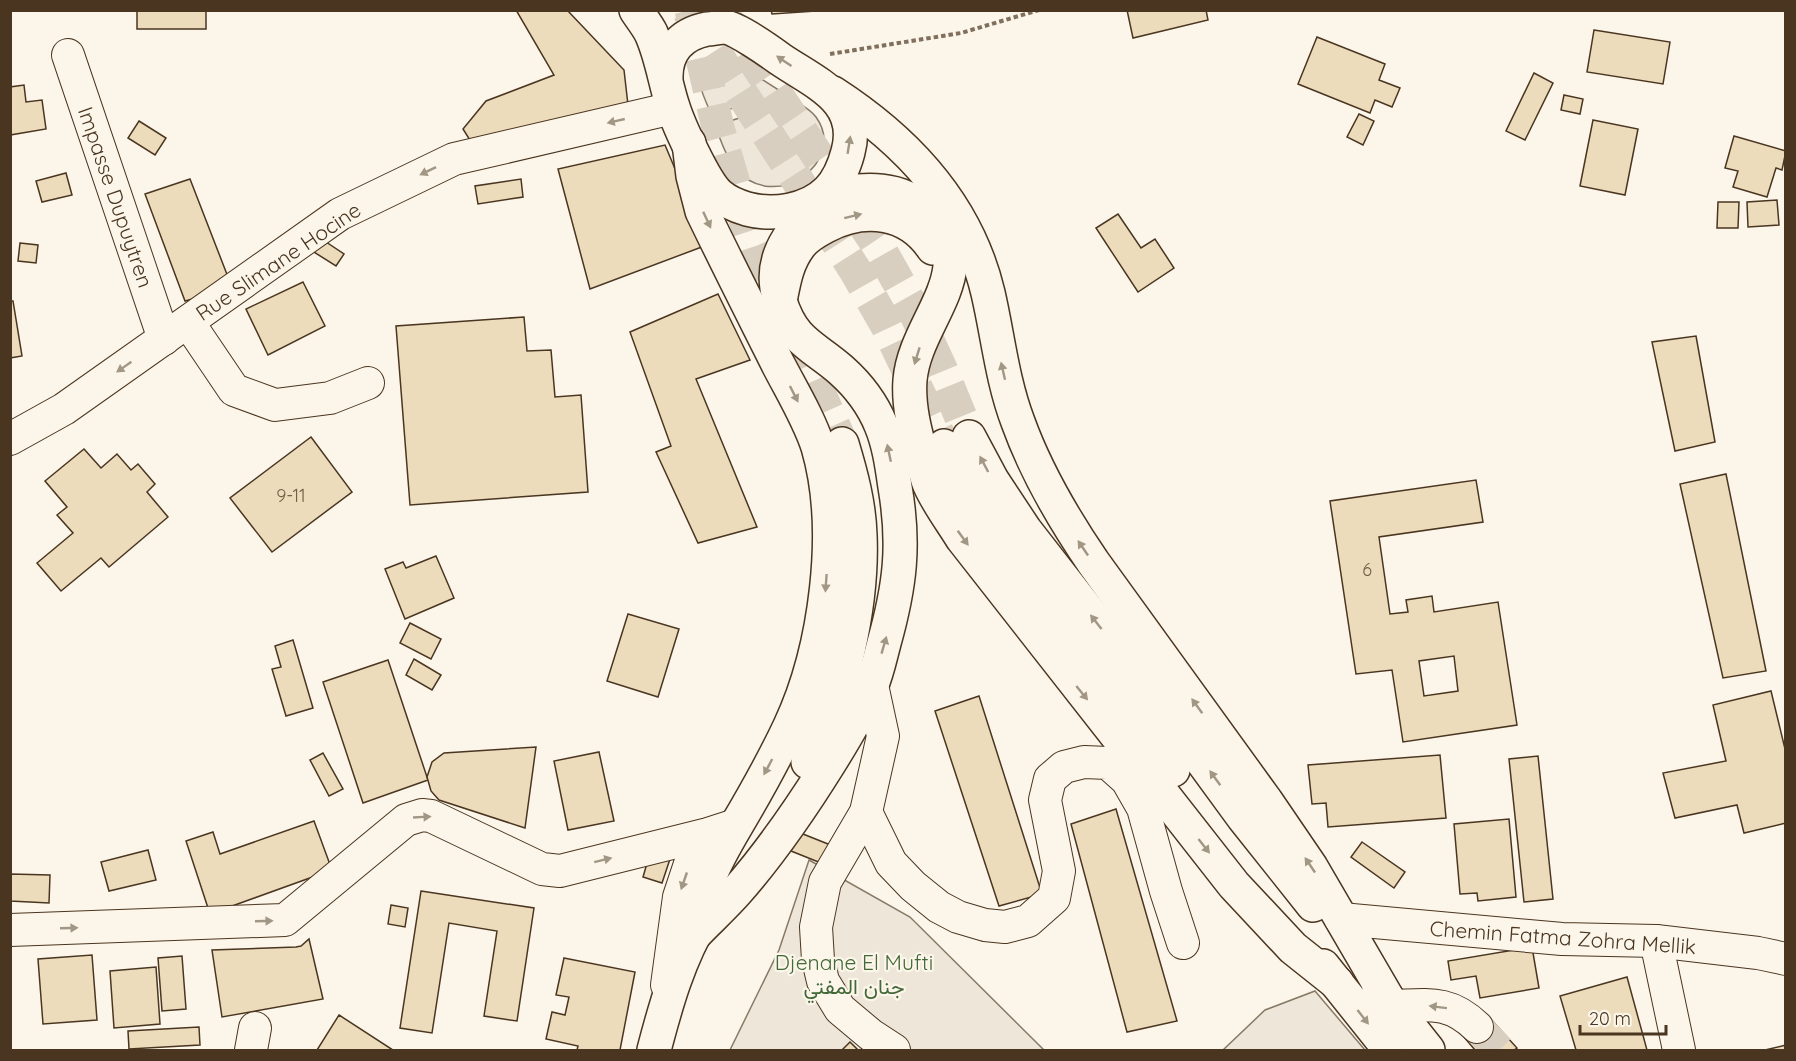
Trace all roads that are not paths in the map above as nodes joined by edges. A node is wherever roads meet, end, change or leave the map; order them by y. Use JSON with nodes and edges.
{"nodes":[{"id":1,"x":636,"y":10,"type":"edge"},
{"id":2,"x":720,"y":19,"type":"edge"},
{"id":3,"x":68,"y":55,"type":"dead end"},
{"id":4,"x":833,"y":93,"type":"junction"},
{"id":5,"x":670,"y":94,"type":"junction"},
{"id":6,"x":689,"y":143,"type":"junction"},
{"id":7,"x":824,"y":195,"type":"junction"},
{"id":8,"x":780,"y":301,"type":"junction"},
{"id":9,"x":939,"y":302,"type":"junction"},
{"id":10,"x":176,"y":330,"type":"junction"},
{"id":11,"x":368,"y":383,"type":"dead end"},
{"id":12,"x":10,"y":439,"type":"edge"},
{"id":13,"x":843,"y":444,"type":"tunnel mouth"},
{"id":14,"x":872,"y":685,"type":"junction"},
{"id":15,"x":866,"y":812,"type":"junction"},
{"id":16,"x":731,"y":834,"type":"junction"},
{"id":17,"x":1341,"y":919,"type":"junction"},
{"id":18,"x":10,"y":930,"type":"edge"},
{"id":19,"x":693,"y":936,"type":"junction"},
{"id":20,"x":1656,"y":941,"type":"junction"},
{"id":21,"x":1184,"y":943,"type":"dead end"},
{"id":22,"x":1785,"y":958,"type":"edge"},
{"id":23,"x":1337,"y":983,"type":"junction"},
{"id":24,"x":1392,"y":1006,"type":"junction"},
{"id":25,"x":664,"y":1010,"type":"junction"},
{"id":26,"x":1477,"y":1027,"type":"tunnel mouth"},
{"id":27,"x":654,"y":1050,"type":"edge"},
{"id":28,"x":894,"y":1050,"type":"edge"},
{"id":29,"x":1390,"y":1050,"type":"edge"},
{"id":30,"x":1428,"y":1050,"type":"edge"},
{"id":31,"x":1679,"y":1050,"type":"edge"}],
"edges":[{"from":1,"to":5,"type":"main road"},
{"from":4,"to":2,"type":"main road","one_way":true},
{"from":2,"to":5,"type":"main road"},
{"from":3,"to":10,"type":"street","name":"Impasse Dupuytren"},
{"from":7,"to":4,"type":"main road","one_way":true},
{"from":17,"to":4,"type":"main road","one_way":true},
{"from":5,"to":6,"type":"main road"},
{"from":5,"to":10,"type":"street","name":"Rue Slimane Hocine","one_way":true},
{"from":6,"to":7,"type":"main road"},
{"from":6,"to":16,"type":"main road","one_way":true},
{"from":7,"to":8,"type":"main road"},
{"from":7,"to":9,"type":"main road"},
{"from":8,"to":9,"type":"main road","one_way":true},
{"from":14,"to":8,"type":"main road","one_way":true},
{"from":9,"to":23,"type":"main road","one_way":true},
{"from":10,"to":11,"type":"street","name":"Impasse Dupuytren"},
{"from":10,"to":12,"type":"street","name":"Rue Slimane Hocine","one_way":true},
{"from":13,"to":19,"type":"main road"},
{"from":14,"to":15,"type":"street"},
{"from":14,"to":19,"type":"main road"},
{"from":15,"to":21,"type":"street"},
{"from":15,"to":28,"type":"street"},
{"from":18,"to":16,"type":"street","one_way":true},
{"from":16,"to":19,"type":"main road"},
{"from":16,"to":25,"type":"street","one_way":true},
{"from":17,"to":20,"type":"street","name":"Chemin Fatma Zohra Mellik"},
{"from":17,"to":24,"type":"main road"},
{"from":19,"to":25,"type":"main road"},
{"from":20,"to":22,"type":"street","name":"Chemin Fatma Zohra Mellik"},
{"from":20,"to":31,"type":"street"},
{"from":24,"to":23,"type":"main road","one_way":true},
{"from":23,"to":29,"type":"main road","one_way":true},
{"from":26,"to":24,"type":"street","one_way":true},
{"from":24,"to":30,"type":"main road"},
{"from":25,"to":27,"type":"main road"}]}
